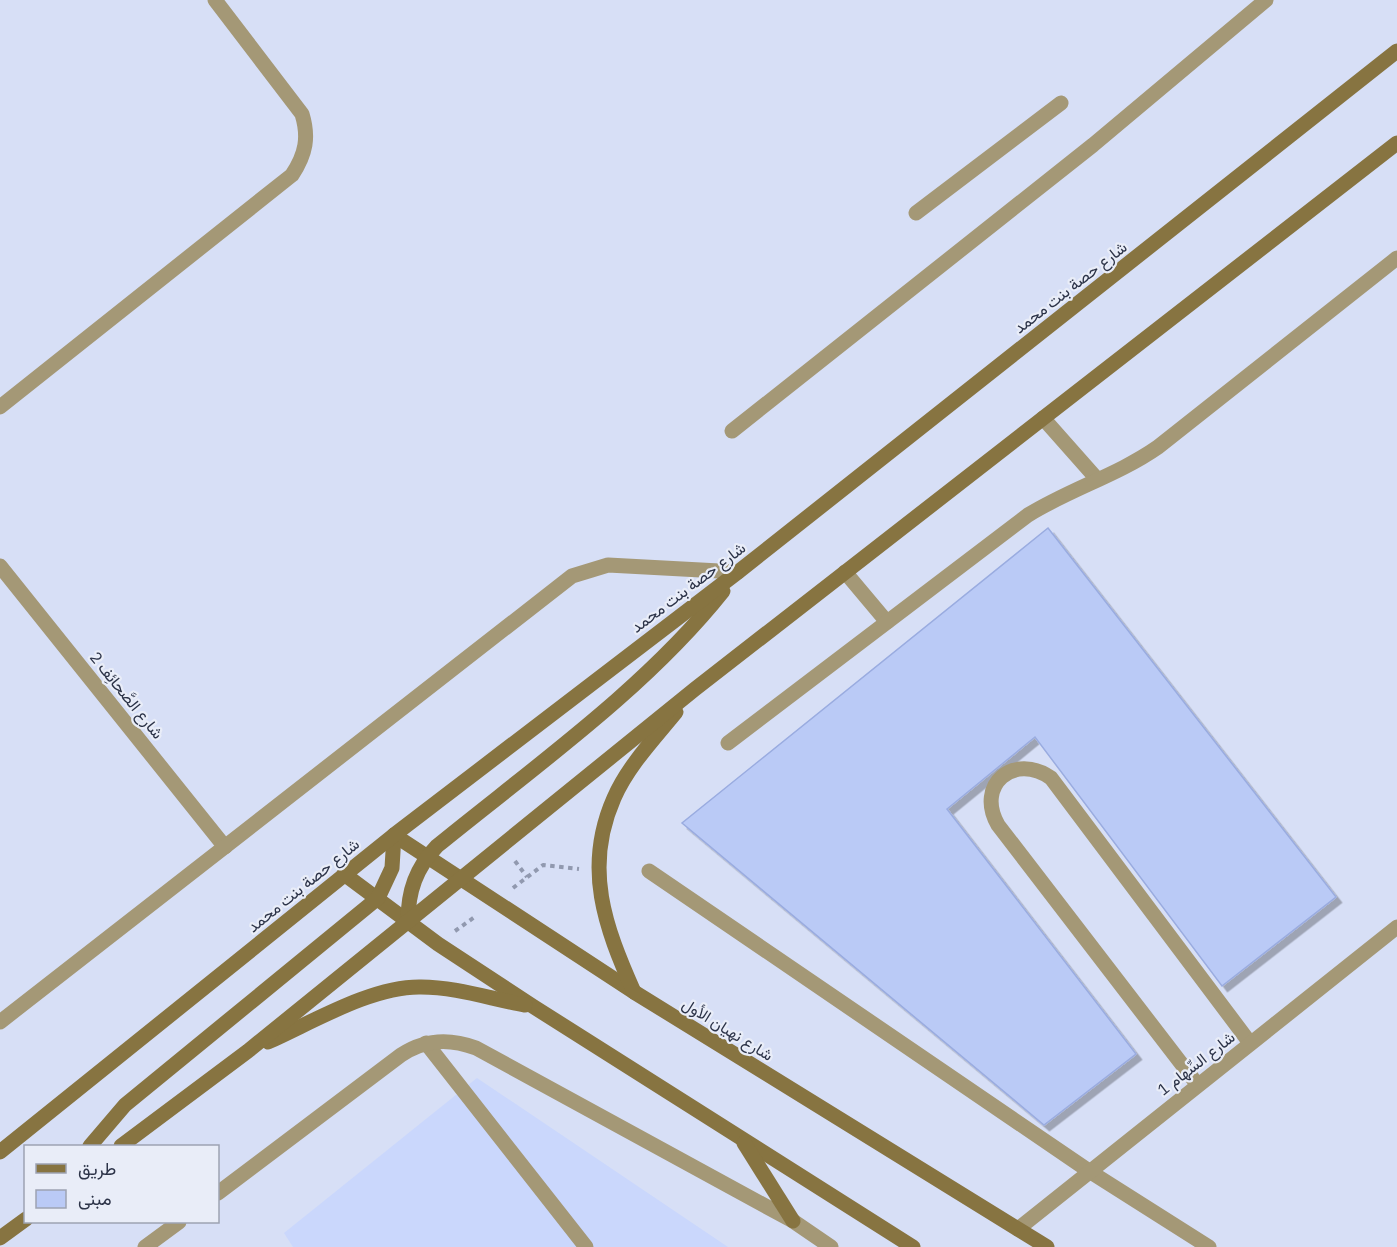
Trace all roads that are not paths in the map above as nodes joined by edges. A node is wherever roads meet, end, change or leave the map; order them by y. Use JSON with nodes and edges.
{"nodes":[{"id":1,"x":215,"y":0,"type":"edge"},
{"id":2,"x":1266,"y":0,"type":"edge"},
{"id":3,"x":1397,"y":51,"type":"edge"},
{"id":4,"x":1060,"y":103,"type":"dead end"},
{"id":5,"x":1397,"y":143,"type":"edge"},
{"id":6,"x":916,"y":213,"type":"dead end"},
{"id":7,"x":1397,"y":258,"type":"edge"},
{"id":8,"x":0,"y":407,"type":"edge"},
{"id":9,"x":1043,"y":418,"type":"junction"},
{"id":10,"x":732,"y":431,"type":"dead end"},
{"id":11,"x":1096,"y":479,"type":"junction"},
{"id":12,"x":0,"y":566,"type":"edge"},
{"id":13,"x":738,"y":572,"type":"junction"},
{"id":14,"x":845,"y":572,"type":"junction"},
{"id":15,"x":887,"y":622,"type":"junction"},
{"id":16,"x":695,"y":688,"type":"junction"},
{"id":17,"x":728,"y":743,"type":"dead end"},
{"id":18,"x":394,"y":835,"type":"junction"},
{"id":19,"x":225,"y":847,"type":"junction"},
{"id":20,"x":427,"y":857,"type":"junction"},
{"id":21,"x":649,"y":871,"type":"dead end"},
{"id":22,"x":344,"y":874,"type":"junction"},
{"id":23,"x":460,"y":879,"type":"junction"},
{"id":24,"x":378,"y":898,"type":"junction"},
{"id":25,"x":408,"y":921,"type":"junction"},
{"id":26,"x":1397,"y":927,"type":"edge"},
{"id":27,"x":634,"y":992,"type":"junction"},
{"id":28,"x":534,"y":1007,"type":"junction"},
{"id":29,"x":0,"y":1022,"type":"edge"},
{"id":30,"x":426,"y":1043,"type":"junction"},
{"id":31,"x":1250,"y":1043,"type":"junction"},
{"id":32,"x":248,"y":1051,"type":"junction"},
{"id":33,"x":1197,"y":1084,"type":"junction"},
{"id":34,"x":741,"y":1138,"type":"junction"},
{"id":35,"x":91,"y":1145,"type":"edge"},
{"id":36,"x":123,"y":1145,"type":"edge"},
{"id":37,"x":0,"y":1152,"type":"edge"},
{"id":38,"x":1089,"y":1171,"type":"junction"},
{"id":39,"x":219,"y":1192,"type":"edge"},
{"id":40,"x":24,"y":1220,"type":"edge"},
{"id":41,"x":793,"y":1221,"type":"junction"},
{"id":42,"x":176,"y":1223,"type":"edge"},
{"id":43,"x":1018,"y":1229,"type":"junction"},
{"id":44,"x":0,"y":1238,"type":"edge"},
{"id":45,"x":579,"y":1245,"type":"edge"},
{"id":46,"x":145,"y":1247,"type":"edge"},
{"id":47,"x":831,"y":1247,"type":"edge"},
{"id":48,"x":914,"y":1247,"type":"edge"},
{"id":49,"x":1047,"y":1247,"type":"edge"},
{"id":50,"x":1209,"y":1247,"type":"edge"}],
"edges":[{"from":1,"to":8,"type":"street"},
{"from":2,"to":10,"type":"street"},
{"from":3,"to":13,"type":"main road","name":"شارع حصة بنت محمد"},
{"from":4,"to":6,"type":"street"},
{"from":5,"to":9,"type":"main road"},
{"from":7,"to":11,"type":"street"},
{"from":9,"to":11,"type":"street"},
{"from":9,"to":14,"type":"main road"},
{"from":11,"to":15,"type":"street"},
{"from":12,"to":19,"type":"street","name":"شارع الصَّحائِف 2"},
{"from":13,"to":18,"type":"main road","name":"شارع حصة بنت محمد"},
{"from":13,"to":19,"type":"street"},
{"from":13,"to":20,"type":"main road"},
{"from":14,"to":15,"type":"street"},
{"from":14,"to":16,"type":"main road"},
{"from":15,"to":17,"type":"street"},
{"from":16,"to":23,"type":"main road"},
{"from":16,"to":27,"type":"main road"},
{"from":18,"to":20,"type":"main road","name":"شارع نهيان الأول"},
{"from":18,"to":22,"type":"main road","name":"شارع حصة بنت محمد"},
{"from":18,"to":24,"type":"main road"},
{"from":19,"to":29,"type":"street"},
{"from":20,"to":23,"type":"main road","name":"شارع نهيان الأول"},
{"from":20,"to":25,"type":"main road"},
{"from":21,"to":38,"type":"street"},
{"from":22,"to":24,"type":"main road"},
{"from":22,"to":37,"type":"main road","name":"شارع حصة بنت محمد"},
{"from":23,"to":25,"type":"main road"},
{"from":23,"to":27,"type":"main road","name":"شارع نهيان الأول"},
{"from":24,"to":25,"type":"main road"},
{"from":24,"to":35,"type":"main road"},
{"from":25,"to":28,"type":"main road"},
{"from":25,"to":32,"type":"main road"},
{"from":26,"to":31,"type":"street","name":"شارع السِّهام 1"},
{"from":27,"to":43,"type":"main road","name":"شارع نهيان الأول"},
{"from":28,"to":32,"type":"main road"},
{"from":28,"to":34,"type":"main road"},
{"from":30,"to":39,"type":"street"},
{"from":30,"to":41,"type":"street"},
{"from":30,"to":45,"type":"street"},
{"from":31,"to":33,"type":"street","name":"شارع السِّهام 1"},
{"from":31,"to":33,"type":"street"},
{"from":32,"to":36,"type":"main road"},
{"from":33,"to":38,"type":"street","name":"شارع السِّهام 1"},
{"from":34,"to":41,"type":"main road"},
{"from":34,"to":48,"type":"main road"},
{"from":38,"to":43,"type":"street","name":"شارع السِّهام 1"},
{"from":38,"to":50,"type":"street"},
{"from":40,"to":44,"type":"main road"},
{"from":41,"to":47,"type":"street"},
{"from":42,"to":46,"type":"street"},
{"from":43,"to":49,"type":"main road","name":"شارع نهيان الأول"}]}
